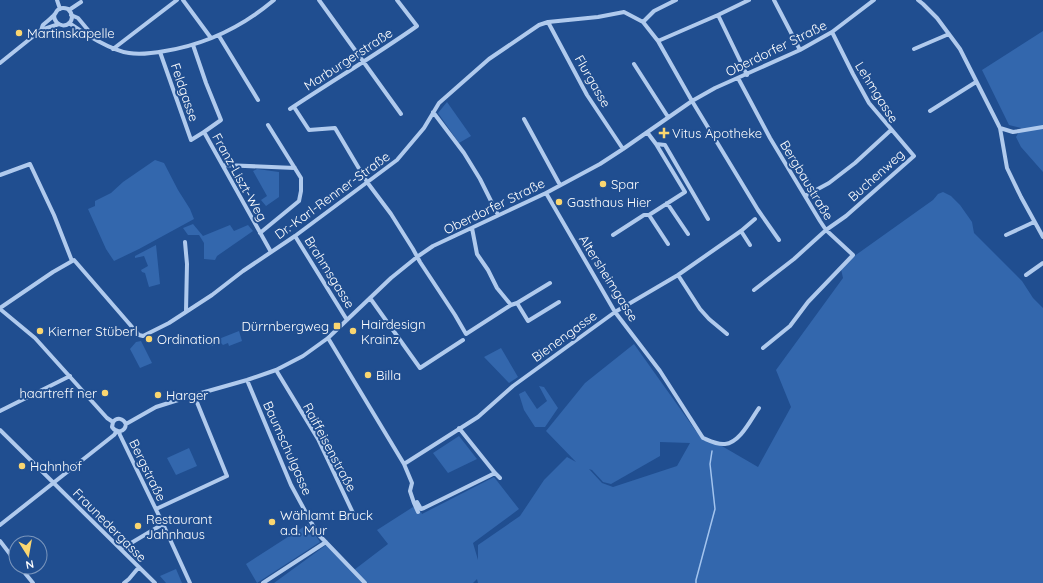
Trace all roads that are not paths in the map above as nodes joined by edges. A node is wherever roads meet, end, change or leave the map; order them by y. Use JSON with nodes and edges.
{"nodes":[{"id":1,"x":57,"y":0,"type":"edge"},
{"id":2,"x":177,"y":0,"type":"edge"},
{"id":3,"x":183,"y":0,"type":"edge"},
{"id":4,"x":274,"y":0,"type":"edge"},
{"id":5,"x":319,"y":0,"type":"edge"},
{"id":6,"x":397,"y":0,"type":"edge"},
{"id":7,"x":676,"y":0,"type":"edge"},
{"id":8,"x":748,"y":0,"type":"edge"},
{"id":9,"x":774,"y":0,"type":"edge"},
{"id":10,"x":874,"y":0,"type":"edge"},
{"id":11,"x":918,"y":0,"type":"edge"},
{"id":12,"x":81,"y":2,"type":"dead end"},
{"id":13,"x":59,"y":7,"type":"junction"},
{"id":14,"x":69,"y":10,"type":"junction"},
{"id":15,"x":54,"y":15,"type":"junction"},
{"id":16,"x":71,"y":15,"type":"junction"},
{"id":17,"x":718,"y":15,"type":"junction"},
{"id":18,"x":548,"y":22,"type":"junction"},
{"id":19,"x":643,"y":22,"type":"junction"},
{"id":20,"x":69,"y":23,"type":"junction"},
{"id":21,"x":59,"y":24,"type":"junction"},
{"id":22,"x":41,"y":30,"type":"junction"},
{"id":23,"x":832,"y":32,"type":"junction"},
{"id":24,"x":949,"y":34,"type":"junction"},
{"id":25,"x":219,"y":36,"type":"junction"},
{"id":26,"x":212,"y":38,"type":"junction"},
{"id":27,"x":96,"y":39,"type":"junction"},
{"id":28,"x":658,"y":41,"type":"junction"},
{"id":29,"x":193,"y":46,"type":"junction"},
{"id":30,"x":113,"y":49,"type":"junction"},
{"id":31,"x":914,"y":49,"type":"dead end"},
{"id":32,"x":800,"y":50,"type":"junction"},
{"id":33,"x":160,"y":52,"type":"junction"},
{"id":34,"x":364,"y":62,"type":"junction"},
{"id":35,"x":0,"y":63,"type":"edge"},
{"id":36,"x":634,"y":64,"type":"dead end"},
{"id":37,"x":746,"y":75,"type":"junction"},
{"id":38,"x":738,"y":78,"type":"junction"},
{"id":39,"x":976,"y":82,"type":"junction"},
{"id":40,"x":258,"y":100,"type":"dead end"},
{"id":41,"x":692,"y":101,"type":"junction"},
{"id":42,"x":930,"y":111,"type":"dead end"},
{"id":43,"x":433,"y":112,"type":"junction"},
{"id":44,"x":401,"y":114,"type":"dead end"},
{"id":45,"x":668,"y":117,"type":"junction"},
{"id":46,"x":524,"y":119,"type":"dead end"},
{"id":47,"x":268,"y":125,"type":"dead end"},
{"id":48,"x":1043,"y":127,"type":"edge"},
{"id":49,"x":1000,"y":128,"type":"junction"},
{"id":50,"x":891,"y":130,"type":"junction"},
{"id":51,"x":204,"y":132,"type":"junction"},
{"id":52,"x":647,"y":132,"type":"junction"},
{"id":53,"x":191,"y":140,"type":"joint"},
{"id":54,"x":656,"y":144,"type":"junction"},
{"id":55,"x":623,"y":149,"type":"junction"},
{"id":56,"x":223,"y":165,"type":"junction"},
{"id":57,"x":295,"y":168,"type":"junction"},
{"id":58,"x":0,"y":175,"type":"edge"},
{"id":59,"x":367,"y":182,"type":"junction"},
{"id":60,"x":560,"y":185,"type":"junction"},
{"id":61,"x":546,"y":193,"type":"junction"},
{"id":62,"x":805,"y":196,"type":"junction"},
{"id":63,"x":668,"y":203,"type":"junction"},
{"id":64,"x":498,"y":215,"type":"junction"},
{"id":65,"x":649,"y":215,"type":"junction"},
{"id":66,"x":708,"y":219,"type":"dead end"},
{"id":67,"x":755,"y":219,"type":"dead end"},
{"id":68,"x":1034,"y":222,"type":"junction"},
{"id":69,"x":472,"y":228,"type":"junction"},
{"id":70,"x":826,"y":230,"type":"junction"},
{"id":71,"x":741,"y":231,"type":"junction"},
{"id":72,"x":260,"y":233,"type":"junction"},
{"id":73,"x":688,"y":234,"type":"dead end"},
{"id":74,"x":613,"y":235,"type":"dead end"},
{"id":75,"x":295,"y":236,"type":"junction"},
{"id":76,"x":1006,"y":236,"type":"dead end"},
{"id":77,"x":1043,"y":237,"type":"edge"},
{"id":78,"x":778,"y":240,"type":"dead end"},
{"id":79,"x":185,"y":242,"type":"dead end"},
{"id":80,"x":668,"y":244,"type":"dead end"},
{"id":81,"x":750,"y":245,"type":"dead end"},
{"id":82,"x":271,"y":252,"type":"junction"},
{"id":83,"x":417,"y":257,"type":"junction"},
{"id":84,"x":73,"y":260,"type":"junction"},
{"id":85,"x":1043,"y":263,"type":"edge"},
{"id":86,"x":678,"y":275,"type":"junction"},
{"id":87,"x":1026,"y":275,"type":"dead end"},
{"id":88,"x":550,"y":283,"type":"dead end"},
{"id":89,"x":754,"y":290,"type":"dead end"},
{"id":90,"x":370,"y":298,"type":"junction"},
{"id":91,"x":559,"y":302,"type":"dead end"},
{"id":92,"x":517,"y":303,"type":"junction"},
{"id":93,"x":511,"y":305,"type":"junction"},
{"id":94,"x":0,"y":308,"type":"edge"},
{"id":95,"x":186,"y":311,"type":"junction"},
{"id":96,"x":615,"y":312,"type":"junction"},
{"id":97,"x":347,"y":320,"type":"junction"},
{"id":98,"x":727,"y":334,"type":"dead end"},
{"id":99,"x":328,"y":338,"type":"junction"},
{"id":100,"x":463,"y":340,"type":"dead end"},
{"id":101,"x":763,"y":348,"type":"dead end"},
{"id":102,"x":276,"y":370,"type":"junction"},
{"id":103,"x":70,"y":376,"type":"junction"},
{"id":104,"x":247,"y":380,"type":"junction"},
{"id":105,"x":194,"y":395,"type":"junction"},
{"id":106,"x":759,"y":408,"type":"dead end"},
{"id":107,"x":0,"y":411,"type":"edge"},
{"id":108,"x":113,"y":422,"type":"junction"},
{"id":109,"x":126,"y":424,"type":"junction"},
{"id":110,"x":459,"y":428,"type":"junction"},
{"id":111,"x":0,"y":430,"type":"edge"},
{"id":112,"x":118,"y":432,"type":"junction"},
{"id":113,"x":404,"y":464,"type":"junction"},
{"id":114,"x":495,"y":474,"type":"junction"},
{"id":115,"x":500,"y":478,"type":"dead end"},
{"id":116,"x":53,"y":482,"type":"junction"},
{"id":117,"x":413,"y":497,"type":"junction"},
{"id":118,"x":156,"y":509,"type":"junction"},
{"id":119,"x":418,"y":512,"type":"dead end"},
{"id":120,"x":353,"y":513,"type":"dead end"},
{"id":121,"x":163,"y":524,"type":"junction"},
{"id":122,"x":0,"y":525,"type":"edge"},
{"id":123,"x":0,"y":542,"type":"edge"},
{"id":124,"x":326,"y":542,"type":"junction"},
{"id":125,"x":120,"y":549,"type":"junction"},
{"id":126,"x":8,"y":552,"type":"edge"},
{"id":127,"x":139,"y":567,"type":"junction"},
{"id":128,"x":26,"y":575,"type":"edge"},
{"id":129,"x":33,"y":583,"type":"edge"},
{"id":130,"x":124,"y":583,"type":"edge"},
{"id":131,"x":155,"y":583,"type":"edge"},
{"id":132,"x":190,"y":583,"type":"edge"},
{"id":133,"x":263,"y":583,"type":"edge"},
{"id":134,"x":365,"y":583,"type":"edge"}],
"edges":[{"from":1,"to":13,"type":"street"},
{"from":2,"to":30,"type":"street"},
{"from":3,"to":26,"type":"street"},
{"from":4,"to":25,"type":"street"},
{"from":5,"to":34,"type":"street"},
{"from":6,"to":34,"type":"street","name":"Marburgerstraße"},
{"from":7,"to":19,"type":"street"},
{"from":8,"to":17,"type":"street"},
{"from":9,"to":32,"type":"street"},
{"from":10,"to":23,"type":"street","name":"Oberdorfer Straße"},
{"from":11,"to":24,"type":"street"},
{"from":12,"to":14,"type":"street"},
{"from":13,"to":14,"type":"street"},
{"from":13,"to":15,"type":"street"},
{"from":14,"to":16,"type":"street"},
{"from":15,"to":21,"type":"street"},
{"from":15,"to":22,"type":"street"},
{"from":16,"to":20,"type":"street"},
{"from":16,"to":27,"type":"street"},
{"from":17,"to":28,"type":"street"},
{"from":17,"to":37,"type":"street"},
{"from":18,"to":19,"type":"street","name":"Dr.-Karl-Renner-Straße"},
{"from":18,"to":43,"type":"street","name":"Dr.-Karl-Renner-Straße"},
{"from":18,"to":55,"type":"street","name":"Flurgasse"},
{"from":19,"to":28,"type":"street"},
{"from":20,"to":21,"type":"street"},
{"from":20,"to":27,"type":"street"},
{"from":21,"to":22,"type":"street"},
{"from":22,"to":35,"type":"street"},
{"from":23,"to":32,"type":"street","name":"Oberdorfer Straße"},
{"from":23,"to":50,"type":"street","name":"Lehmgasse"},
{"from":24,"to":31,"type":"street"},
{"from":24,"to":39,"type":"street"},
{"from":25,"to":26,"type":"street"},
{"from":25,"to":40,"type":"street"},
{"from":26,"to":29,"type":"street"},
{"from":27,"to":30,"type":"street"},
{"from":28,"to":41,"type":"street"},
{"from":29,"to":33,"type":"street"},
{"from":29,"to":51,"type":"street","name":"Franz-Liszt-Weg"},
{"from":30,"to":33,"type":"street"},
{"from":32,"to":37,"type":"street","name":"Oberdorfer Straße"},
{"from":33,"to":53,"type":"street","name":"Feldgasse"},
{"from":34,"to":44,"type":"street"},
{"from":34,"to":59,"type":"street","name":"Marburgerstraße"},
{"from":36,"to":45,"type":"street"},
{"from":37,"to":38,"type":"street","name":"Oberdorfer Straße"},
{"from":38,"to":41,"type":"street","name":"Oberdorfer Straße"},
{"from":38,"to":62,"type":"street","name":"Bergbaustraße"},
{"from":39,"to":42,"type":"street"},
{"from":39,"to":49,"type":"street"},
{"from":41,"to":45,"type":"street","name":"Oberdorfer Straße"},
{"from":41,"to":78,"type":"street"},
{"from":43,"to":59,"type":"street","name":"Dr.-Karl-Renner-Straße"},
{"from":43,"to":64,"type":"street"},
{"from":45,"to":52,"type":"street","name":"Oberdorfer Straße"},
{"from":46,"to":60,"type":"street"},
{"from":47,"to":57,"type":"street"},
{"from":48,"to":49,"type":"street"},
{"from":49,"to":68,"type":"street"},
{"from":50,"to":62,"type":"street","name":"Lehmgasse"},
{"from":50,"to":70,"type":"street","name":"Buchenweg"},
{"from":51,"to":53,"type":"street","name":"Franz-Liszt-Weg"},
{"from":51,"to":56,"type":"street","name":"Franz-Liszt-Weg"},
{"from":52,"to":54,"type":"street"},
{"from":52,"to":55,"type":"street","name":"Oberdorfer Straße"},
{"from":54,"to":63,"type":"street"},
{"from":54,"to":66,"type":"street"},
{"from":55,"to":60,"type":"street","name":"Oberdorfer Straße"},
{"from":56,"to":57,"type":"street"},
{"from":56,"to":72,"type":"street","name":"Franz-Liszt-Weg"},
{"from":57,"to":72,"type":"street"},
{"from":58,"to":84,"type":"street"},
{"from":59,"to":75,"type":"street","name":"Dr.-Karl-Renner-Straße"},
{"from":59,"to":83,"type":"street"},
{"from":60,"to":61,"type":"street","name":"Oberdorfer Straße"},
{"from":61,"to":64,"type":"street","name":"Oberdorfer Straße"},
{"from":61,"to":96,"type":"street","name":"Altersheimgasse"},
{"from":62,"to":70,"type":"street","name":"Bergbaustraße"},
{"from":63,"to":65,"type":"street"},
{"from":63,"to":73,"type":"street"},
{"from":64,"to":69,"type":"street","name":"Oberdorfer Straße"},
{"from":65,"to":74,"type":"street"},
{"from":65,"to":80,"type":"street"},
{"from":67,"to":71,"type":"street","name":"Bienengasse"},
{"from":68,"to":76,"type":"street"},
{"from":68,"to":77,"type":"street"},
{"from":69,"to":83,"type":"street","name":"Oberdorfer Straße"},
{"from":69,"to":93,"type":"street"},
{"from":70,"to":89,"type":"street"},
{"from":70,"to":101,"type":"street","name":"Bergbaustraße"},
{"from":71,"to":81,"type":"street"},
{"from":71,"to":86,"type":"street","name":"Bienengasse"},
{"from":72,"to":82,"type":"street","name":"Franz-Liszt-Weg"},
{"from":75,"to":82,"type":"street","name":"Dr.-Karl-Renner-Straße"},
{"from":75,"to":97,"type":"street","name":"Brahmsgasse"},
{"from":79,"to":95,"type":"street"},
{"from":82,"to":95,"type":"street","name":"Dr.-Karl-Renner-Straße"},
{"from":83,"to":90,"type":"street","name":"Oberdorfer Straße"},
{"from":83,"to":93,"type":"street"},
{"from":84,"to":94,"type":"street"},
{"from":84,"to":95,"type":"street","name":"Dr.-Karl-Renner-Straße"},
{"from":85,"to":87,"type":"street"},
{"from":86,"to":96,"type":"street","name":"Bienengasse"},
{"from":86,"to":98,"type":"street"},
{"from":88,"to":92,"type":"street"},
{"from":90,"to":97,"type":"street","name":"Oberdorfer Straße"},
{"from":90,"to":100,"type":"street"},
{"from":91,"to":92,"type":"street"},
{"from":92,"to":93,"type":"street"},
{"from":94,"to":103,"type":"street"},
{"from":96,"to":106,"type":"street","name":"Altersheimgasse"},
{"from":96,"to":110,"type":"street","name":"Bienengasse"},
{"from":97,"to":99,"type":"street","name":"Oberdorfer Straße"},
{"from":99,"to":102,"type":"street","name":"Oberdorfer Straße"},
{"from":99,"to":113,"type":"street"},
{"from":102,"to":104,"type":"street","name":"Oberdorfer Straße"},
{"from":102,"to":120,"type":"street","name":"Raiffeisenstraße"},
{"from":103,"to":107,"type":"street"},
{"from":103,"to":108,"type":"street"},
{"from":104,"to":105,"type":"street","name":"Oberdorfer Straße"},
{"from":104,"to":124,"type":"street","name":"Baumschulgasse"},
{"from":105,"to":109,"type":"street","name":"Oberdorfer Straße"},
{"from":105,"to":118,"type":"street"},
{"from":108,"to":109,"type":"street"},
{"from":108,"to":112,"type":"street"},
{"from":109,"to":112,"type":"street"},
{"from":110,"to":113,"type":"street","name":"Bienengasse"},
{"from":110,"to":114,"type":"street"},
{"from":111,"to":116,"type":"street","name":"Fraunedergasse"},
{"from":112,"to":116,"type":"street"},
{"from":112,"to":118,"type":"street","name":"Bergstraße"},
{"from":113,"to":117,"type":"street"},
{"from":114,"to":115,"type":"street"},
{"from":114,"to":117,"type":"street"},
{"from":116,"to":122,"type":"street"},
{"from":116,"to":125,"type":"street","name":"Fraunedergasse"},
{"from":117,"to":119,"type":"street"},
{"from":118,"to":121,"type":"street","name":"Bergstraße"},
{"from":121,"to":125,"type":"street"},
{"from":121,"to":132,"type":"street","name":"Bergstraße"},
{"from":123,"to":126,"type":"street"},
{"from":124,"to":133,"type":"street"},
{"from":124,"to":134,"type":"street","name":"Baumschulgasse"},
{"from":125,"to":127,"type":"street","name":"Fraunedergasse"},
{"from":127,"to":130,"type":"street"},
{"from":127,"to":131,"type":"street","name":"Fraunedergasse"},
{"from":128,"to":129,"type":"street"}]}
